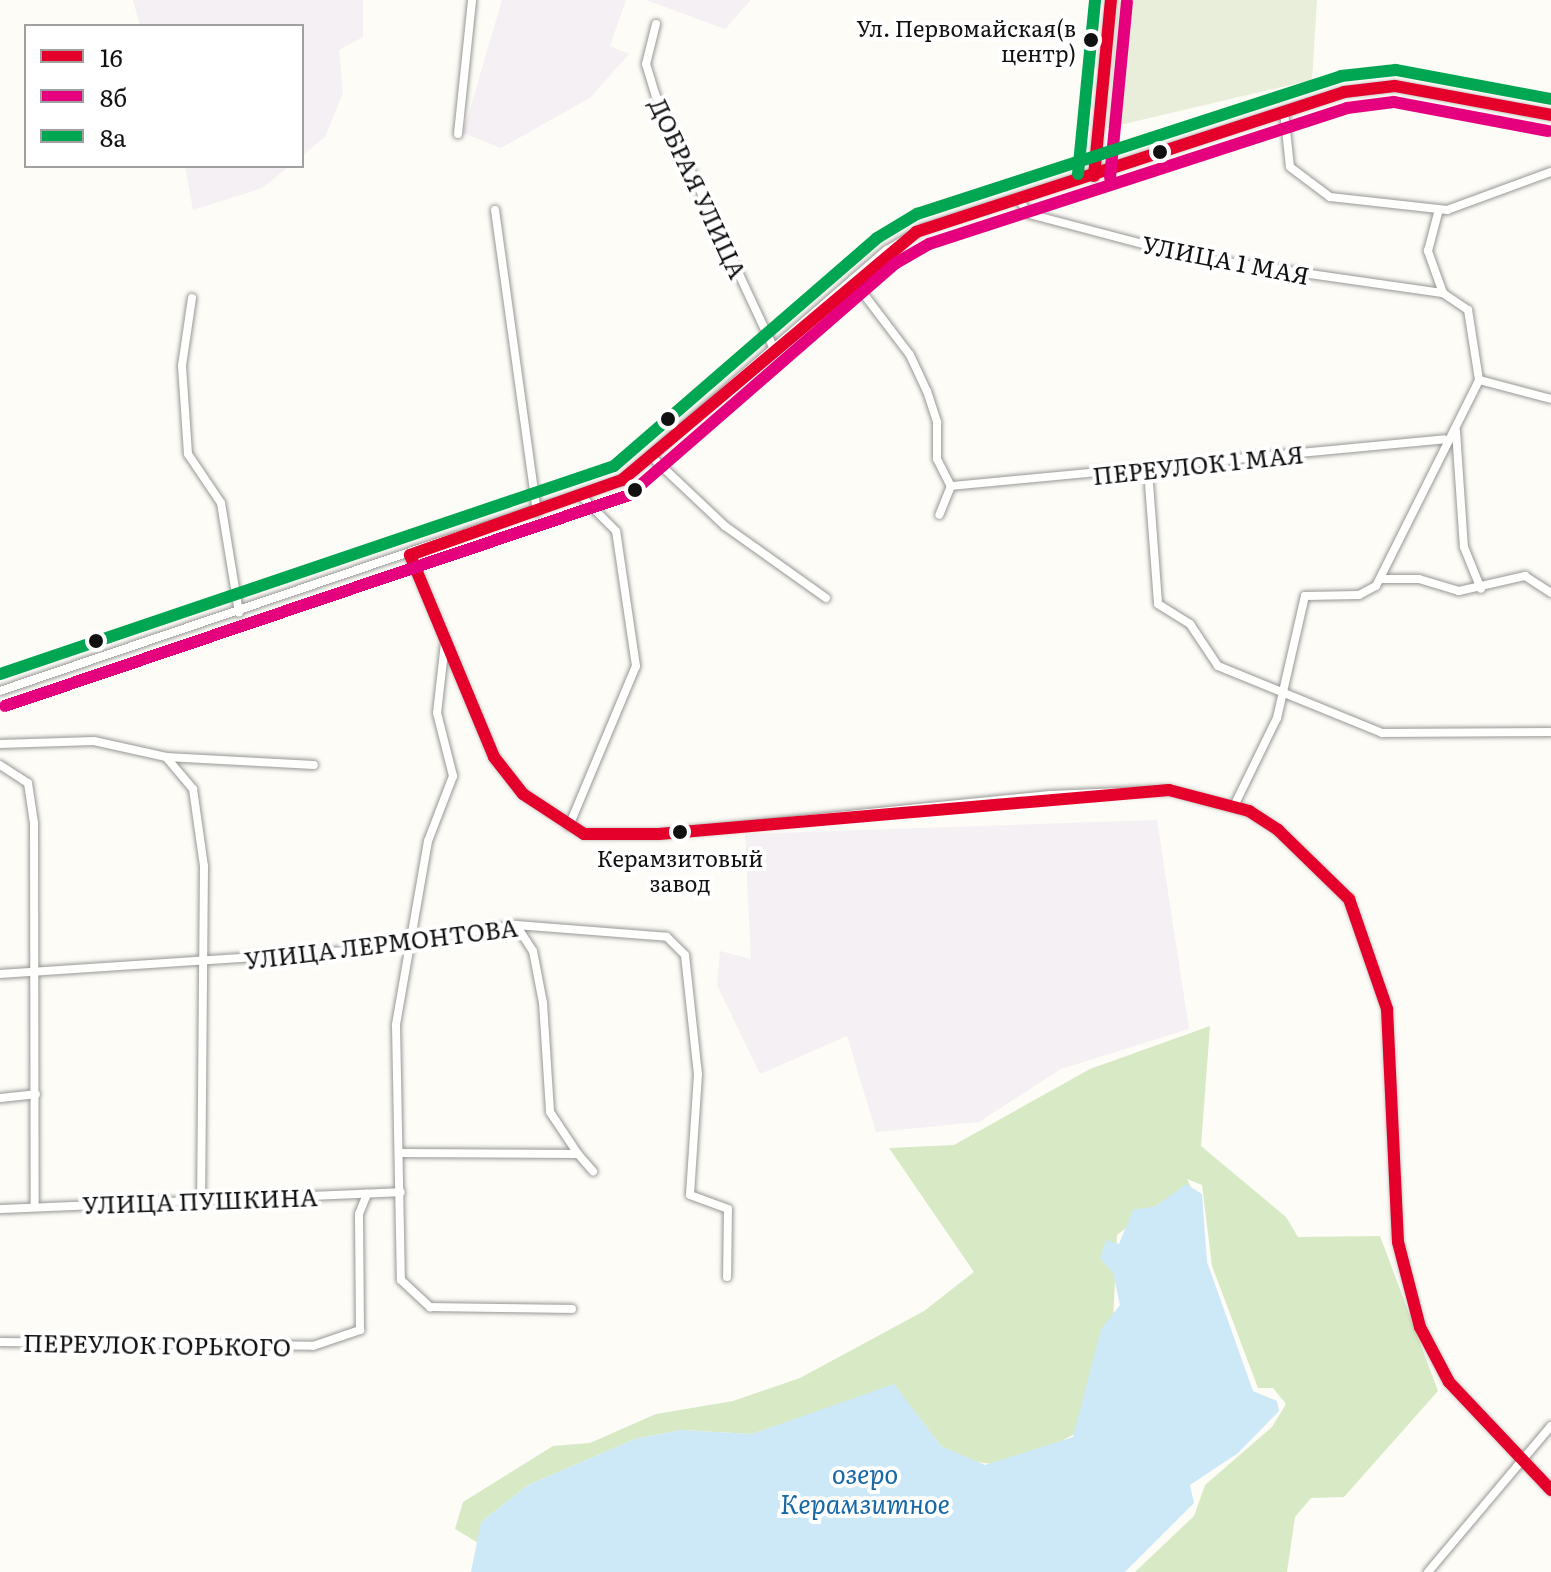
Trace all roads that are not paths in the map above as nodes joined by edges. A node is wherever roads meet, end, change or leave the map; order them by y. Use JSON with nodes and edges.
{"nodes":[{"id":1,"x":472,"y":0,"type":"edge"},
{"id":2,"x":1111,"y":0,"type":"edge"},
{"id":3,"x":656,"y":24,"type":"dead end"},
{"id":4,"x":1284,"y":111,"type":"junction"},
{"id":5,"x":1551,"y":115,"type":"edge"},
{"id":6,"x":458,"y":134,"type":"dead end"},
{"id":7,"x":1551,"y":172,"type":"edge"},
{"id":8,"x":1094,"y":176,"type":"junction"},
{"id":9,"x":1019,"y":200,"type":"junction"},
{"id":10,"x":1439,"y":209,"type":"junction"},
{"id":11,"x":495,"y":210,"type":"dead end"},
{"id":12,"x":853,"y":280,"type":"junction"},
{"id":13,"x":1443,"y":293,"type":"junction"},
{"id":14,"x":192,"y":298,"type":"dead end"},
{"id":15,"x":774,"y":349,"type":"junction"},
{"id":16,"x":1479,"y":380,"type":"junction"},
{"id":17,"x":1551,"y":399,"type":"edge"},
{"id":18,"x":1456,"y":431,"type":"junction"},
{"id":19,"x":1444,"y":439,"type":"junction"},
{"id":20,"x":653,"y":458,"type":"junction"},
{"id":21,"x":1148,"y":470,"type":"junction"},
{"id":22,"x":951,"y":486,"type":"junction"},
{"id":23,"x":583,"y":498,"type":"junction"},
{"id":24,"x":537,"y":512,"type":"junction"},
{"id":25,"x":939,"y":515,"type":"dead end"},
{"id":26,"x":410,"y":555,"type":"junction"},
{"id":27,"x":1381,"y":579,"type":"junction"},
{"id":28,"x":1481,"y":589,"type":"junction"},
{"id":29,"x":1551,"y":593,"type":"edge"},
{"id":30,"x":826,"y":598,"type":"dead end"},
{"id":31,"x":239,"y":613,"type":"junction"},
{"id":32,"x":445,"y":642,"type":"junction"},
{"id":33,"x":0,"y":691,"type":"edge"},
{"id":34,"x":1284,"y":698,"type":"junction"},
{"id":35,"x":1551,"y":732,"type":"edge"},
{"id":36,"x":0,"y":744,"type":"edge"},
{"id":37,"x":166,"y":757,"type":"junction"},
{"id":38,"x":0,"y":765,"type":"edge"},
{"id":39,"x":314,"y":765,"type":"dead end"},
{"id":40,"x":1234,"y":806,"type":"junction"},
{"id":41,"x":569,"y":826,"type":"junction"},
{"id":42,"x":516,"y":925,"type":"junction"},
{"id":43,"x":411,"y":941,"type":"junction"},
{"id":44,"x":199,"y":964,"type":"junction"},
{"id":45,"x":32,"y":972,"type":"junction"},
{"id":46,"x":0,"y":974,"type":"edge"},
{"id":47,"x":36,"y":1094,"type":"junction"},
{"id":48,"x":0,"y":1098,"type":"edge"},
{"id":49,"x":401,"y":1153,"type":"junction"},
{"id":50,"x":578,"y":1154,"type":"junction"},
{"id":51,"x":593,"y":1171,"type":"dead end"},
{"id":52,"x":401,"y":1192,"type":"junction"},
{"id":53,"x":367,"y":1194,"type":"junction"},
{"id":54,"x":201,"y":1196,"type":"junction"},
{"id":55,"x":35,"y":1207,"type":"junction"},
{"id":56,"x":0,"y":1209,"type":"edge"},
{"id":57,"x":727,"y":1277,"type":"dead end"},
{"id":58,"x":572,"y":1309,"type":"dead end"},
{"id":59,"x":0,"y":1342,"type":"edge"},
{"id":60,"x":1551,"y":1426,"type":"edge"},
{"id":61,"x":1520,"y":1458,"type":"junction"},
{"id":62,"x":1551,"y":1490,"type":"edge"},
{"id":63,"x":1428,"y":1572,"type":"edge"}],
"edges":[{"from":1,"to":6,"type":"street"},
{"from":2,"to":8,"type":"street"},
{"from":3,"to":15,"type":"street","name":"ДОБРАЯ УЛИЦА"},
{"from":4,"to":5,"type":"street"},
{"from":4,"to":8,"type":"street"},
{"from":4,"to":10,"type":"street"},
{"from":7,"to":10,"type":"street"},
{"from":8,"to":9,"type":"street"},
{"from":9,"to":12,"type":"street"},
{"from":9,"to":13,"type":"street","name":"УЛИЦА 1 МАЯ"},
{"from":10,"to":13,"type":"street"},
{"from":11,"to":24,"type":"street"},
{"from":12,"to":15,"type":"street"},
{"from":12,"to":22,"type":"street"},
{"from":13,"to":16,"type":"street"},
{"from":14,"to":31,"type":"street"},
{"from":15,"to":20,"type":"street"},
{"from":16,"to":17,"type":"street"},
{"from":16,"to":18,"type":"street"},
{"from":18,"to":19,"type":"street"},
{"from":18,"to":28,"type":"street"},
{"from":19,"to":21,"type":"street","name":"ПЕРЕУЛОК 1 МАЯ"},
{"from":19,"to":27,"type":"street"},
{"from":20,"to":23,"type":"street"},
{"from":20,"to":30,"type":"street"},
{"from":21,"to":22,"type":"street","name":"ПЕРЕУЛОК 1 МАЯ"},
{"from":21,"to":34,"type":"street"},
{"from":22,"to":25,"type":"street"},
{"from":23,"to":24,"type":"street"},
{"from":23,"to":41,"type":"street"},
{"from":24,"to":26,"type":"street"},
{"from":26,"to":31,"type":"street"},
{"from":26,"to":32,"type":"street"},
{"from":27,"to":28,"type":"street"},
{"from":27,"to":34,"type":"street"},
{"from":28,"to":29,"type":"street"},
{"from":31,"to":33,"type":"street"},
{"from":32,"to":41,"type":"street"},
{"from":32,"to":43,"type":"street"},
{"from":34,"to":35,"type":"street"},
{"from":34,"to":40,"type":"street"},
{"from":36,"to":37,"type":"street"},
{"from":37,"to":39,"type":"street"},
{"from":37,"to":44,"type":"street"},
{"from":38,"to":45,"type":"street"},
{"from":40,"to":41,"type":"street"},
{"from":40,"to":61,"type":"street"},
{"from":42,"to":43,"type":"street","name":"УЛИЦА ЛЕРМОНТОВА"},
{"from":42,"to":50,"type":"street"},
{"from":42,"to":57,"type":"street","name":"УЛИЦА ЛЕРМОНТОВА"},
{"from":43,"to":44,"type":"street","name":"УЛИЦА ЛЕРМОНТОВА"},
{"from":43,"to":49,"type":"street"},
{"from":44,"to":45,"type":"street","name":"УЛИЦА ЛЕРМОНТОВА"},
{"from":44,"to":54,"type":"street"},
{"from":45,"to":46,"type":"street","name":"УЛИЦА ЛЕРМОНТОВА"},
{"from":45,"to":47,"type":"street"},
{"from":47,"to":48,"type":"street"},
{"from":47,"to":55,"type":"street"},
{"from":49,"to":50,"type":"street"},
{"from":49,"to":52,"type":"street"},
{"from":50,"to":51,"type":"street"},
{"from":52,"to":53,"type":"street","name":"УЛИЦА ПУШКИНА"},
{"from":52,"to":58,"type":"street"},
{"from":53,"to":54,"type":"street","name":"УЛИЦА ПУШКИНА"},
{"from":53,"to":59,"type":"street","name":"ПЕРЕУЛОК ГОРЬКОГО"},
{"from":54,"to":55,"type":"street","name":"УЛИЦА ПУШКИНА"},
{"from":55,"to":56,"type":"street","name":"УЛИЦА ПУШКИНА"},
{"from":60,"to":61,"type":"street"},
{"from":61,"to":62,"type":"street"},
{"from":61,"to":63,"type":"street"}]}
